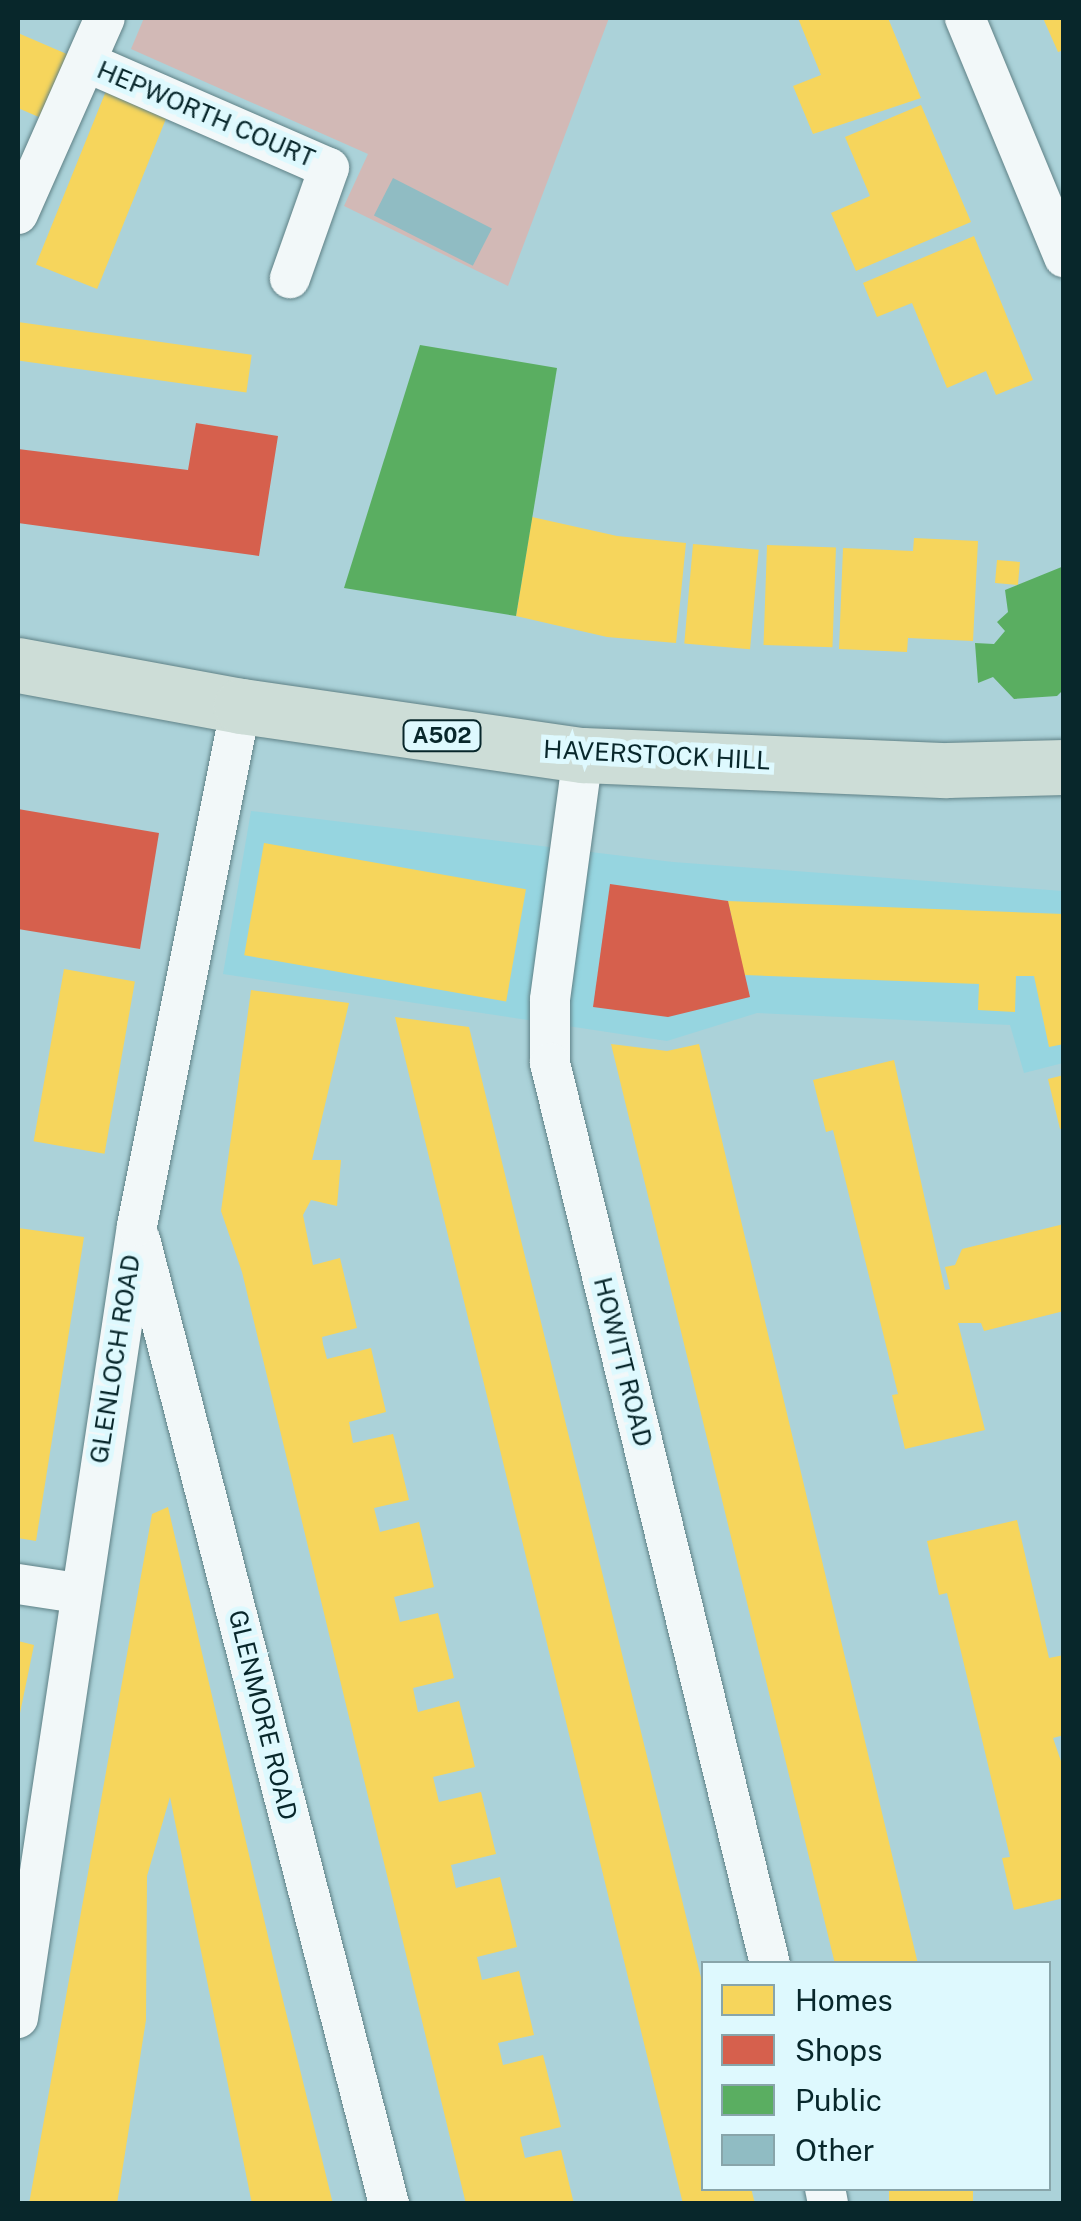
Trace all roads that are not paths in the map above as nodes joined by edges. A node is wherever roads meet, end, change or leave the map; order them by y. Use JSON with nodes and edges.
{"nodes":[{"id":1,"x":105,"y":18,"type":"edge"},
{"id":2,"x":965,"y":18,"type":"edge"},
{"id":3,"x":86,"y":62,"type":"junction"},
{"id":4,"x":18,"y":214,"type":"edge"},
{"id":5,"x":1064,"y":258,"type":"edge"},
{"id":6,"x":290,"y":278,"type":"dead end"},
{"id":7,"x":18,"y":665,"type":"edge"},
{"id":8,"x":241,"y":706,"type":"junction"},
{"id":9,"x":583,"y":755,"type":"junction"},
{"id":10,"x":1064,"y":766,"type":"edge"},
{"id":11,"x":136,"y":1226,"type":"junction"},
{"id":12,"x":18,"y":1584,"type":"edge"},
{"id":13,"x":77,"y":1594,"type":"junction"},
{"id":14,"x":23,"y":1959,"type":"edge"},
{"id":15,"x":769,"y":1961,"type":"edge"},
{"id":16,"x":18,"y":2018,"type":"edge"},
{"id":17,"x":389,"y":2204,"type":"edge"}],
"edges":[{"from":1,"to":3,"type":"street"},
{"from":2,"to":5,"type":"street"},
{"from":3,"to":4,"type":"street"},
{"from":3,"to":6,"type":"street","name":"HEPWORTH COURT"},
{"from":7,"to":8,"type":"main road","name":"HAVERSTOCK HILL","number":"A502"},
{"from":8,"to":9,"type":"main road","name":"HAVERSTOCK HILL","number":"A502"},
{"from":8,"to":11,"type":"street","name":"GLENLOCH ROAD"},
{"from":9,"to":10,"type":"main road","name":"HAVERSTOCK HILL","number":"A502"},
{"from":9,"to":15,"type":"street","name":"HOWITT ROAD"},
{"from":11,"to":13,"type":"street","name":"GLENLOCH ROAD"},
{"from":11,"to":17,"type":"street","name":"GLENMORE ROAD"},
{"from":12,"to":13,"type":"street"},
{"from":13,"to":14,"type":"street","name":"GLENLOCH ROAD"},
{"from":14,"to":16,"type":"street","name":"GLENLOCH ROAD"}]}
